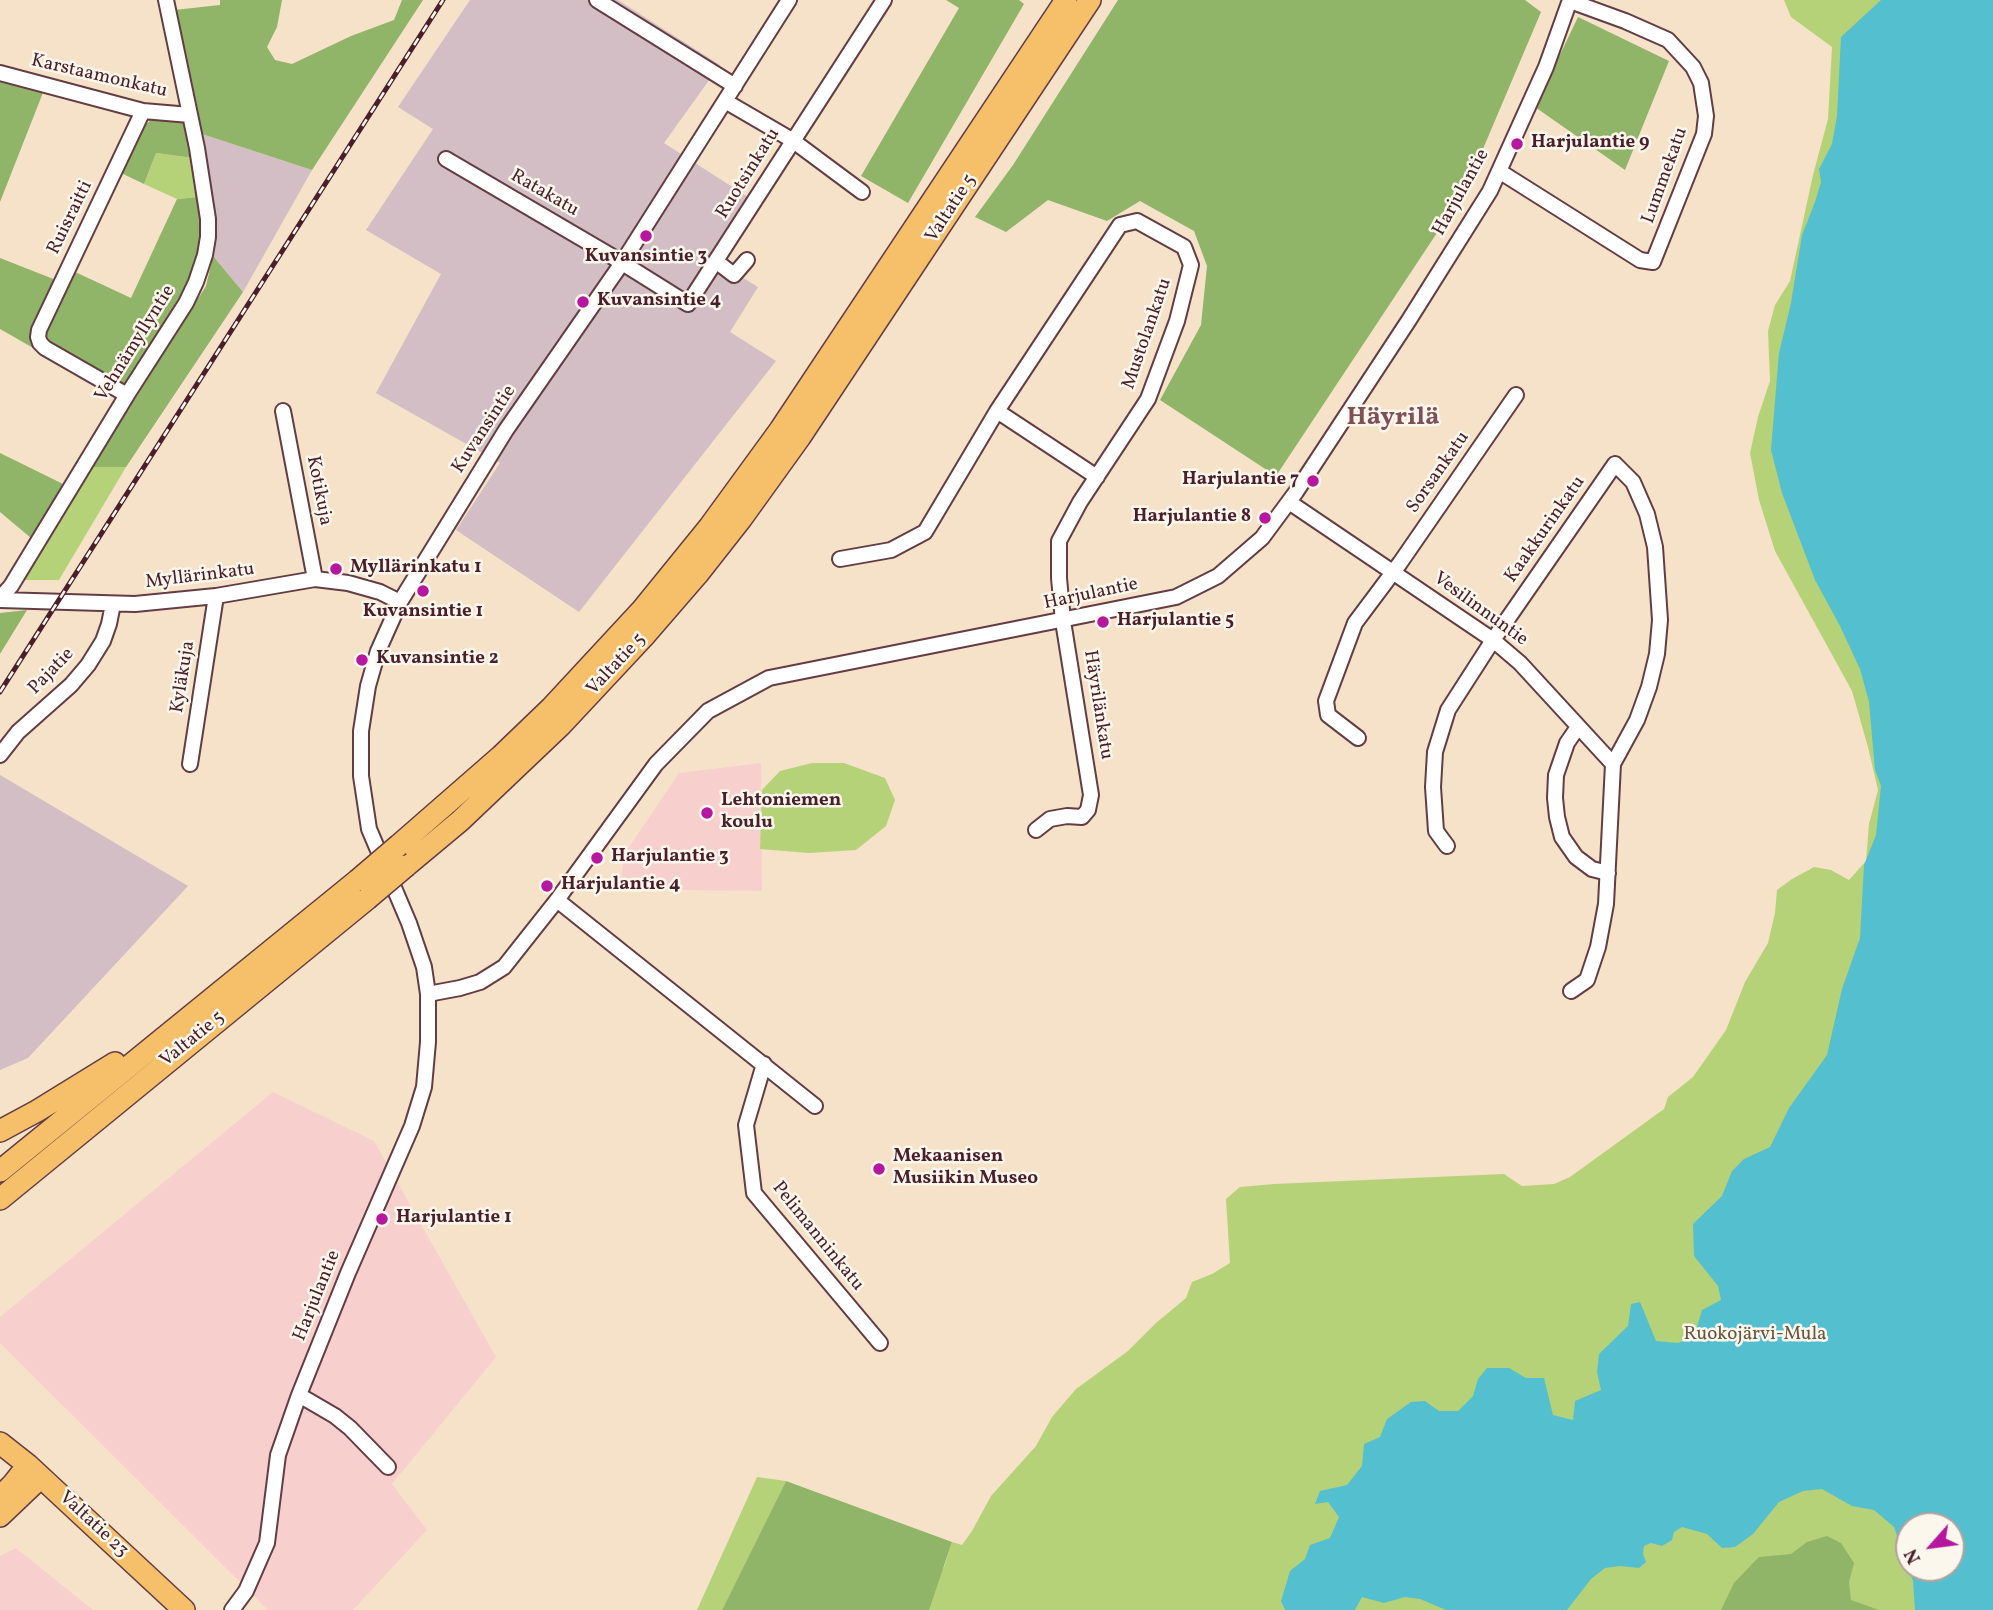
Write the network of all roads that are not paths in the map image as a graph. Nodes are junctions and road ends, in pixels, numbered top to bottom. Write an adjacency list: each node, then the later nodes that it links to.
1 (166, 0): 12 (street, Vehnämyllyntie)
2 (597, 0): 9 (street)
3 (789, 0): 9 (street, Kuvansintie)
4 (884, 0): 13 (street, Ruotsinkatu)
5 (1066, 0): 43 (highway, Valtatie 5, bridge)
6 (1090, 0): 43 (highway, Valtatie 5, bridge)
7 (1570, 1): 15 (street, Harjulantie); 15 (street, Lummekatu)
8 (0, 73): 11 (street, Karstaamonkatu)
9 (735, 86): 10 (street, Kuvansintie)
10 (726, 101): 13 (street); 19 (street, Kuvansintie)
11 (144, 111): 12 (street, Karstaamonkatu); 20 (street, Ruisraitti)
12 (190, 115): 20 (street, Vehnämyllyntie)
13 (792, 141): 16 (street); 18 (street, Ruotsinkatu)
14 (446, 159): 19 (street, Ratakatu)
15 (1499, 171): 25 (street, Harjulantie)
16 (862, 192)
17 (747, 260): 18 (street)
18 (716, 262): 19 (street, Ruotsinkatu)
19 (622, 263): 31 (street, Kuvansintie)
20 (127, 395): 30 (street, Vehnämyllyntie)
21 (1516, 395): 27 (street, Sorsankatu)
22 (283, 411): 28 (street, Kotikuja)
23 (997, 411): 24 (street); 24 (street, Mustolankatu); 26 (street, Mustolankatu)
24 (1097, 477): 33 (street, Mustolankatu)
25 (1289, 502): 27 (street, Vesilinnuntie); 33 (street, Harjulantie)
26 (840, 559)
27 (1393, 572): 34 (street, Vesilinnuntie); 36 (street, Sorsankatu)
28 (315, 579): 29 (street, Myllärinkatu); 31 (street, Myllärinkatu)
29 (216, 596): 32 (street, Myllärinkatu); 38 (street, Kyläkuja)
30 (0, 599): 32 (street, Myllärinkatu)
31 (400, 602): 45 (street, Kuvansintie)
32 (113, 604): 37 (street, Pajatie)
33 (1063, 621): 40 (street, Häyrilänkatu); 44 (street, Harjulantie)
34 (1493, 640): 35 (street, Vesilinnuntie); 39 (street, Kaakkurinkatu); 41 (street, Kaakkurinkatu)
35 (1578, 727): 39 (street, Vesilinnuntie); 42 (street)
36 (1358, 738)
37 (0, 755)
38 (190, 764)
39 (1613, 764): 42 (street)
40 (1036, 830)
41 (1447, 846)
42 (1608, 873): 46 (street)
43 (363, 889): 48 (highway, Valtatie 5); 53 (highway, Valtatie 5)
44 (556, 900): 47 (street, Harjulantie); 49 (street)
45 (409, 923): 47 (street, Harjulantie)
46 (1571, 991)
47 (428, 994): 55 (street, Harjulantie)
48 (189, 1018): 51 (highway); 52 (highway, Valtatie 5)
49 (765, 1064): 50 (street); 54 (street, Pelimanninkatu)
50 (815, 1106)
51 (0, 1131)
52 (0, 1171)
53 (0, 1199)
54 (880, 1343)
55 (299, 1395): 57 (street); 62 (street, Harjulantie)
56 (0, 1443): 58 (highway, Valtatie 23)
57 (388, 1467)
58 (34, 1471): 59 (highway); 60 (highway); 61 (highway, Valtatie 23)
59 (0, 1497)
60 (0, 1516)
61 (184, 1610)
62 (232, 1610)

